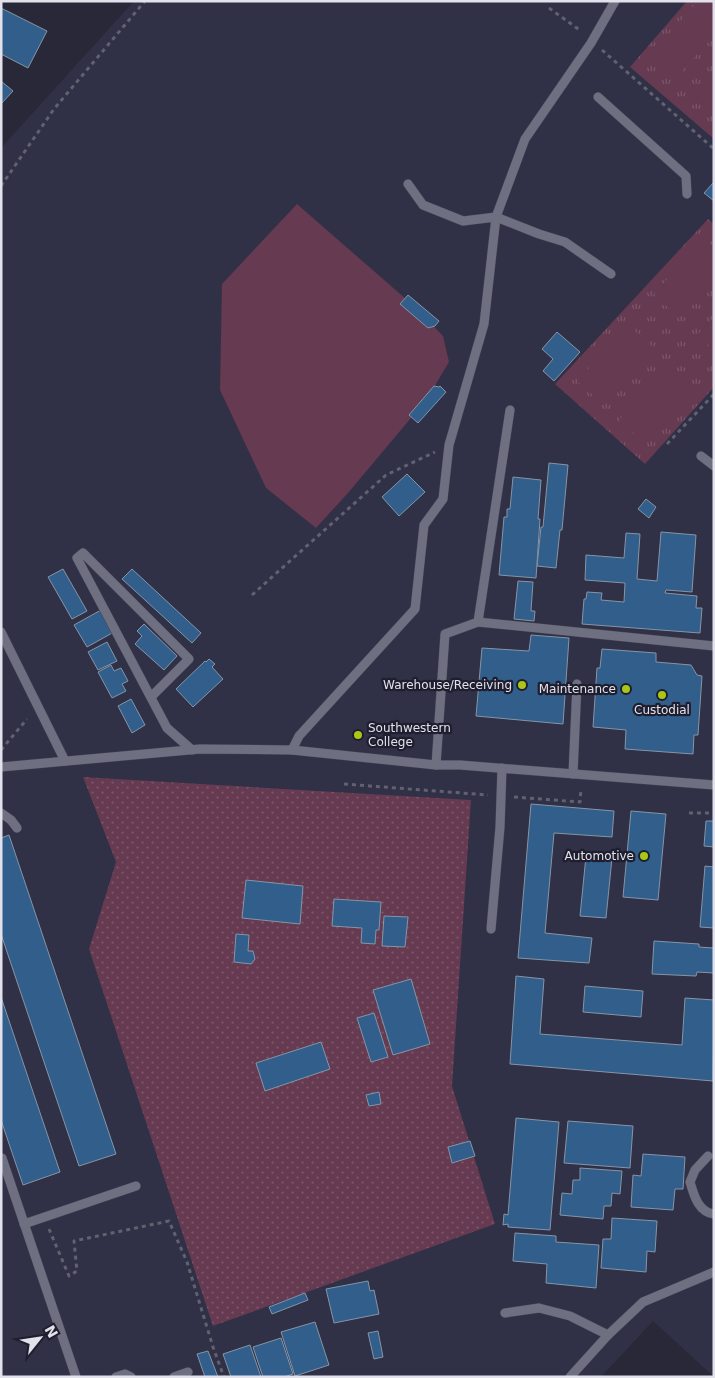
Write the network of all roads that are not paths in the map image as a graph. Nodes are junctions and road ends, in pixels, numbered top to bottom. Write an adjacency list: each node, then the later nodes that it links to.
1 (604, 1): 2 (lane)
2 (613, 4): 6 (lane)
3 (598, 97): 5 (lane)
4 (408, 184): 6 (lane)
5 (687, 194)
6 (496, 217): 7 (lane); 17 (lane)
7 (611, 274)
8 (510, 410): 11 (lane)
9 (701, 456): 10 (lane)
10 (714, 466)
11 (478, 622): 13 (lane); 19 (lane)
12 (1, 632): 18 (lane)
13 (714, 646)
14 (577, 684): 22 (lane)
15 (151, 697): 15 (lane); 16 (lane)
16 (192, 750): 17 (lane); 18 (lane)
17 (292, 750): 19 (lane)
18 (65, 760): 20 (lane)
19 (436, 764): 21 (lane)
20 (1, 767)
21 (502, 768): 22 (lane); 26 (lane)
22 (573, 774): 23 (lane)
23 (714, 785)
24 (1, 813): 25 (lane)
25 (17, 828)
26 (491, 929)
27 (708, 1156): 30 (lane)
28 (2, 1158): 31 (lane)
29 (136, 1186): 31 (lane)
30 (714, 1214)
31 (24, 1224): 36 (lane)
32 (714, 1272): 34 (lane)
33 (505, 1313): 34 (lane)
34 (608, 1334): 40 (lane)
35 (188, 1372): 39 (lane)
36 (76, 1377)
37 (116, 1377): 38 (lane)
38 (131, 1377)
39 (174, 1377)
40 (570, 1377)

